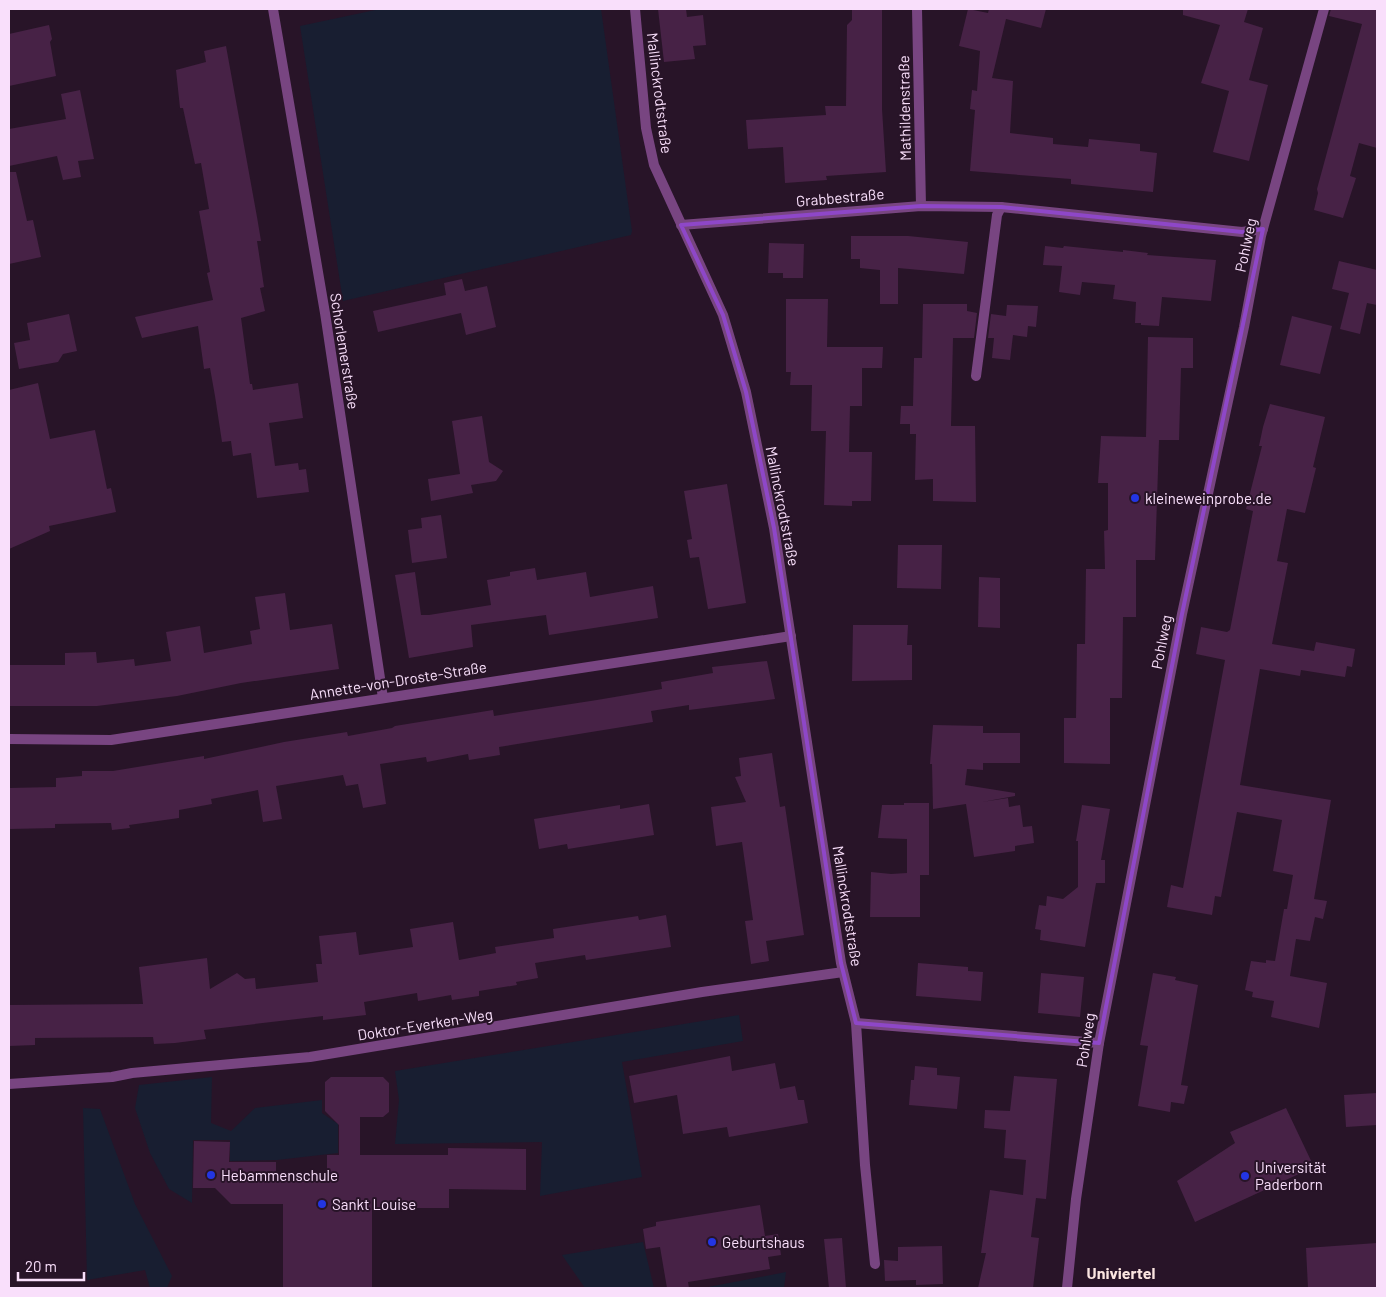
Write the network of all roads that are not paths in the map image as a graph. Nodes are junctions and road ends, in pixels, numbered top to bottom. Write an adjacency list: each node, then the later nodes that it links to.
1 (273, 9): 11 (street, Schorlemerstraße)
2 (635, 9): 7 (street, Mallinckrodtstraße)
3 (917, 9): 5 (street, Mathildenstraße)
4 (1324, 9): 8 (street, Pohlweg)
5 (921, 206): 6 (street, Grabbestraße); 7 (street, Grabbestraße)
6 (1001, 207): 8 (street, Grabbestraße); 9 (street)
7 (681, 225): 10 (street, Mallinckrodtstraße)
8 (1263, 229): 15 (street, Pohlweg)
9 (976, 376)
10 (791, 636): 11 (street, Annette-von-Droste-Straße); 13 (street, Mallinckrodtstraße)
11 (383, 698): 12 (street, Annette-von-Droste-Straße)
12 (9, 739)
13 (843, 972): 14 (street, Mallinckrodtstraße); 16 (street, Doktor-Everken-Weg)
14 (856, 1023): 15 (street); 17 (street, Mallinckrodtstraße)
15 (1099, 1043): 18 (street, Pohlweg)
16 (9, 1084)
17 (875, 1264)
18 (1068, 1288)

